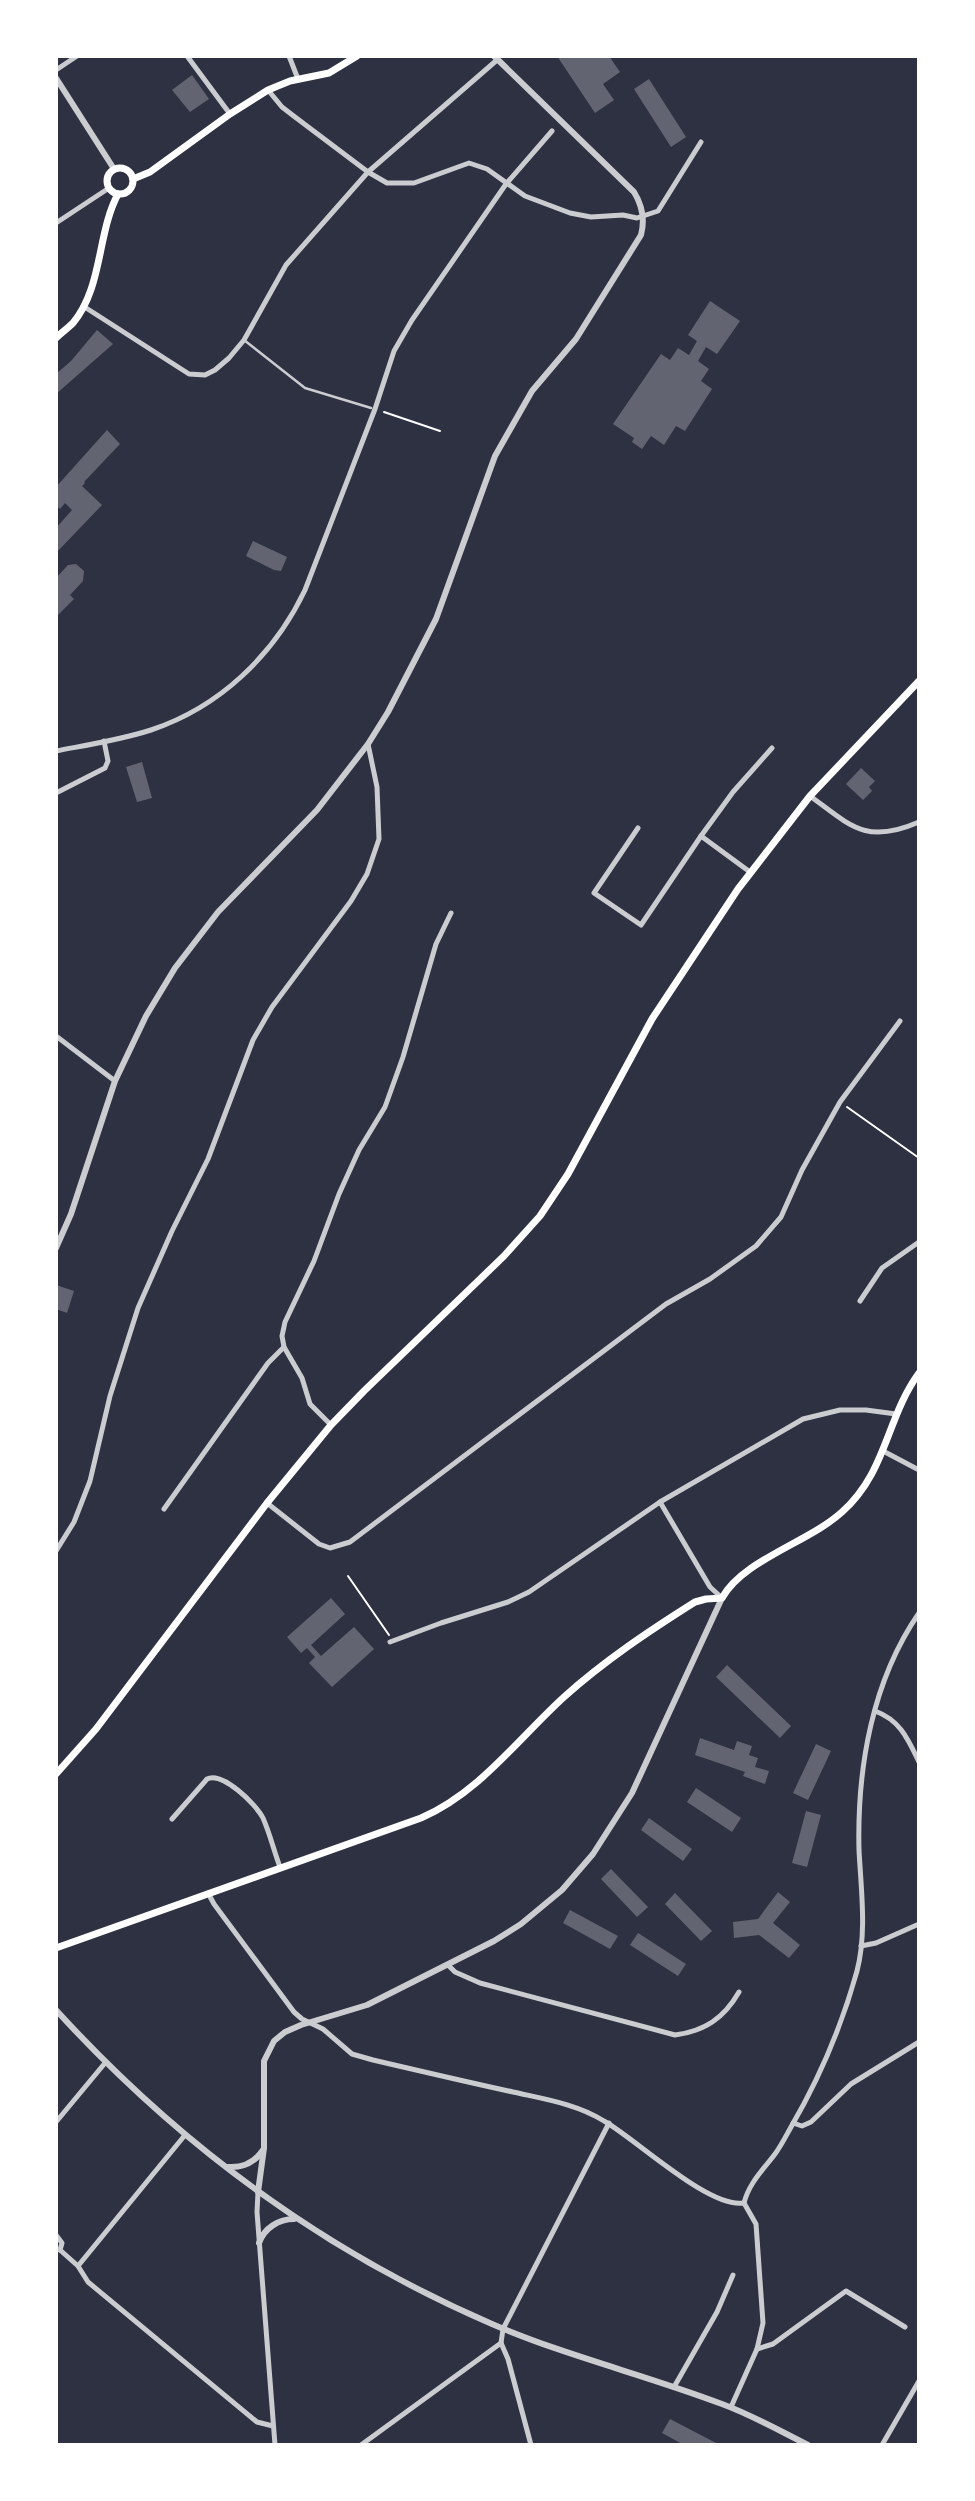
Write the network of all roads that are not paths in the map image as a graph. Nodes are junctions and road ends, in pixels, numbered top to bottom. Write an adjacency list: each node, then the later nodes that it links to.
1 (77, 56): 6 (street)
2 (187, 56): 10 (street)
3 (289, 56): 8 (street)
4 (357, 56): 8 (main road)
5 (496, 58): 14 (street); 19 (street)
6 (56, 69)
7 (56, 78): 13 (street)
8 (298, 79): 9 (main road)
9 (268, 90): 10 (main road); 14 (street)
10 (230, 114): 15 (main road)
11 (552, 131): 16 (street)
12 (701, 142): 19 (street)
13 (114, 169): 15 (main road); 17 (main road)
14 (368, 172): 16 (street); 23 (street)
15 (133, 179): 18 (main road)
16 (506, 184): 19 (street); 24 (street)
17 (109, 188): 18 (main road); 20 (street)
18 (118, 194): 21 (main road)
19 (643, 217): 27 (street)
20 (56, 223)
21 (83, 306): 22 (main road); 23 (street)
22 (56, 338)
23 (244, 340): 24 (lane)
24 (373, 408): 26 (street)
25 (919, 681): 31 (main road)
26 (104, 741): 29 (street); 30 (street)
27 (368, 744): 39 (street); 52 (street)
28 (772, 748): 34 (street)
29 (56, 751)
30 (56, 793)
31 (810, 796): 32 (street); 35 (main road)
32 (919, 822)
33 (638, 828): 34 (street)
34 (701, 836): 35 (street)
35 (750, 872): 46 (main road)
36 (451, 913): 43 (street)
37 (900, 1021): 50 (street)
38 (56, 1036): 39 (street)
39 (115, 1081): 41 (street)
40 (919, 1242): 42 (street)
41 (56, 1248)
42 (860, 1301)
43 (284, 1347): 46 (street); 51 (street)
44 (919, 1373): 45 (main road)
45 (896, 1414): 47 (main road); 49 (street)
46 (331, 1425): 50 (main road)
47 (883, 1451): 48 (street); 53 (main road)
48 (919, 1471)
49 (660, 1502): 53 (street); 55 (street)
50 (267, 1503): 58 (main road)
51 (164, 1509)
52 (56, 1551)
53 (722, 1598): 60 (main road); 65 (street)
54 (919, 1613): 56 (street)
55 (390, 1639)
56 (874, 1711): 57 (street); 63 (street)
57 (919, 1762)
58 (56, 1774)
59 (172, 1819): 60 (street)
60 (280, 1867): 61 (main road)
61 (208, 1893): 64 (main road); 68 (street)
62 (919, 1924): 63 (street)
63 (861, 1946): 73 (street)
64 (56, 1948)
65 (448, 1965): 66 (street); 68 (street)
66 (739, 1992)
67 (56, 2010): 70 (street)
68 (309, 2022): 72 (street); 75 (street)
69 (919, 2042): 73 (street)
70 (106, 2063): 71 (street); 74 (street)
71 (56, 2122)
72 (608, 2123): 78 (street); 86 (street)
73 (793, 2123): 78 (street)
74 (185, 2135): 76 (street); 83 (street)
75 (264, 2148): 76 (street); 77 (street)
76 (226, 2167): 77 (street)
77 (258, 2192): 79 (street); 81 (street)
78 (744, 2203): 88 (street)
79 (296, 2220): 81 (street); 86 (street)
80 (56, 2235): 82 (street)
81 (259, 2243): 92 (street)
82 (58, 2253): 83 (street)
83 (78, 2266): 92 (street)
84 (733, 2275): 90 (street)
85 (905, 2327): 88 (street)
86 (503, 2329): 87 (street); 90 (street)
87 (501, 2343): 94 (street); 95 (street)
88 (757, 2349): 91 (street)
89 (919, 2381): 97 (street)
90 (674, 2386): 91 (street)
91 (731, 2407): 96 (street)
92 (273, 2426): 93 (street)
93 (275, 2445)
94 (361, 2445)
95 (531, 2445)
96 (808, 2445)
97 (882, 2445)

